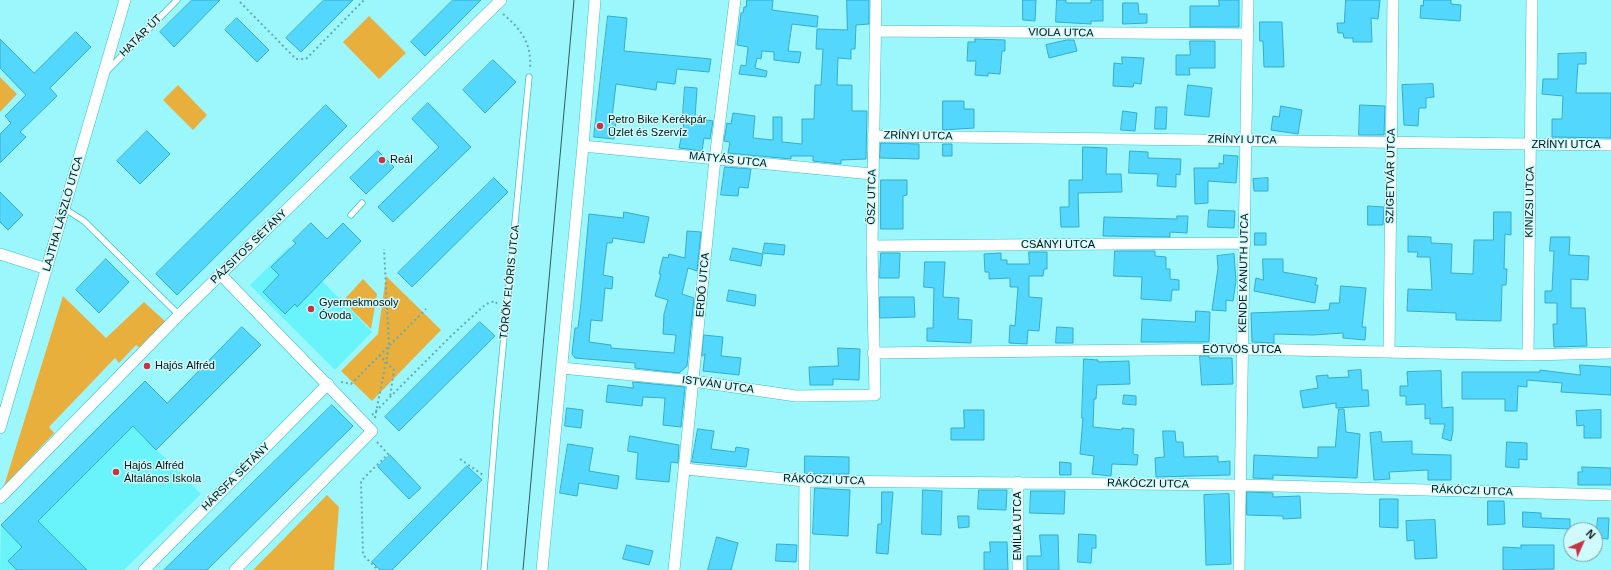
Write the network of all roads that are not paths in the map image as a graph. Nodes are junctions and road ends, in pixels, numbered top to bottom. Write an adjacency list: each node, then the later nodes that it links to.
1 (125, 0): 12 (street, LAJTHA LÁSZLÓ UTCA)
2 (178, 0): 12 (lane, HATÁR ÚT)
3 (595, 0): 19 (street)
4 (734, 0): 20 (street, ERDŐ UTCA)
5 (876, 0): 10 (street, ŐSZ UTCA)
6 (1248, 0): 11 (street, KENDE KANUTH UTCA)
7 (1393, 0): 16 (street, SZIGETVÁR UTCA)
8 (1532, 0): 17 (street, KINIZSI UTCA)
9 (498, 3): 29 (street, PÁZSITOS SÉTÁNY)
10 (875, 31): 11 (street, VIOLA UTCA); 14 (street, ŐSZ UTCA)
11 (1248, 34): 15 (street, KENDE KANUTH UTCA)
12 (105, 73): 23 (street, LAJTHA LÁSZLÓ UTCA)
13 (529, 77): 49 (lane, TÖRÖK FLÓRIS UTCA)
14 (873, 136): 15 (street, ZRÍNYI UTCA); 21 (street, ŐSZ UTCA)
15 (1246, 140): 16 (street, ZRÍNYI UTCA); 25 (street, KENDE KANUTH UTCA)
16 (1392, 142): 17 (street, ZRÍNYI UTCA); 32 (street, SZIGETVÁR UTCA)
17 (1530, 145): 18 (street, ZRÍNYI UTCA); 35 (street, KINIZSI UTCA)
18 (1611, 145)
19 (583, 146): 20 (street, MÁTYÁS UTCA); 36 (street)
20 (715, 158): 21 (street, MÁTYÁS UTCA); 37 (street, ERDŐ UTCA)
21 (872, 174): 26 (street, ŐSZ UTCA)
22 (362, 203): 24 (lane)
23 (65, 209): 28 (street, LAJTHA LÁSZLÓ UTCA); 30 (lane)
24 (350, 215)
25 (1245, 243): 26 (street, CSÁNYI UTCA); 31 (street, KENDE KANUTH UTCA)
26 (872, 246): 33 (street, ŐSZ UTCA)
27 (0, 254): 28 (street)
28 (47, 269): 40 (street, LAJTHA LÁSZLÓ UTCA)
29 (221, 275): 30 (street, PÁZSITOS SÉTÁNY); 38 (street)
30 (179, 315): 46 (street, PÁZSITOS SÉTÁNY)
31 (1243, 349): 32 (street, EÖTVÖS UTCA); 33 (street, EÖTVÖS UTCA); 44 (street, KENDE KANUTH UTCA)
32 (1389, 352): 35 (street, EÖTVÖS UTCA)
33 (873, 353): 39 (street, ŐSZ UTCA)
34 (1611, 353): 35 (street, EÖTVÖS UTCA)
35 (1528, 355)
36 (562, 368): 37 (street, ISTVÁN UTCA); 50 (street)
37 (694, 381): 39 (street, ISTVÁN UTCA); 41 (street, ERDŐ UTCA)
38 (328, 384): 47 (street, HÁRSFA SÉTÁNY); 48 (street)
39 (875, 395)
40 (0, 428)
41 (685, 469): 42 (street, RÁKÓCZI UTCA); 51 (street, ERDŐ UTCA)
42 (805, 481): 43 (street, RÁKÓCZI UTCA); 52 (street)
43 (1018, 482): 44 (street, RÁKÓCZI UTCA); 53 (street, EMÍLIA UTCA)
44 (1241, 485): 45 (street, RÁKÓCZI UTCA); 54 (street, KENDE KANUTH UTCA)
45 (1611, 495)
46 (0, 498)
47 (144, 570)
48 (235, 570)
49 (484, 570)
50 (542, 570)
51 (674, 570)
52 (804, 570)
53 (1018, 570)
54 (1239, 570)

